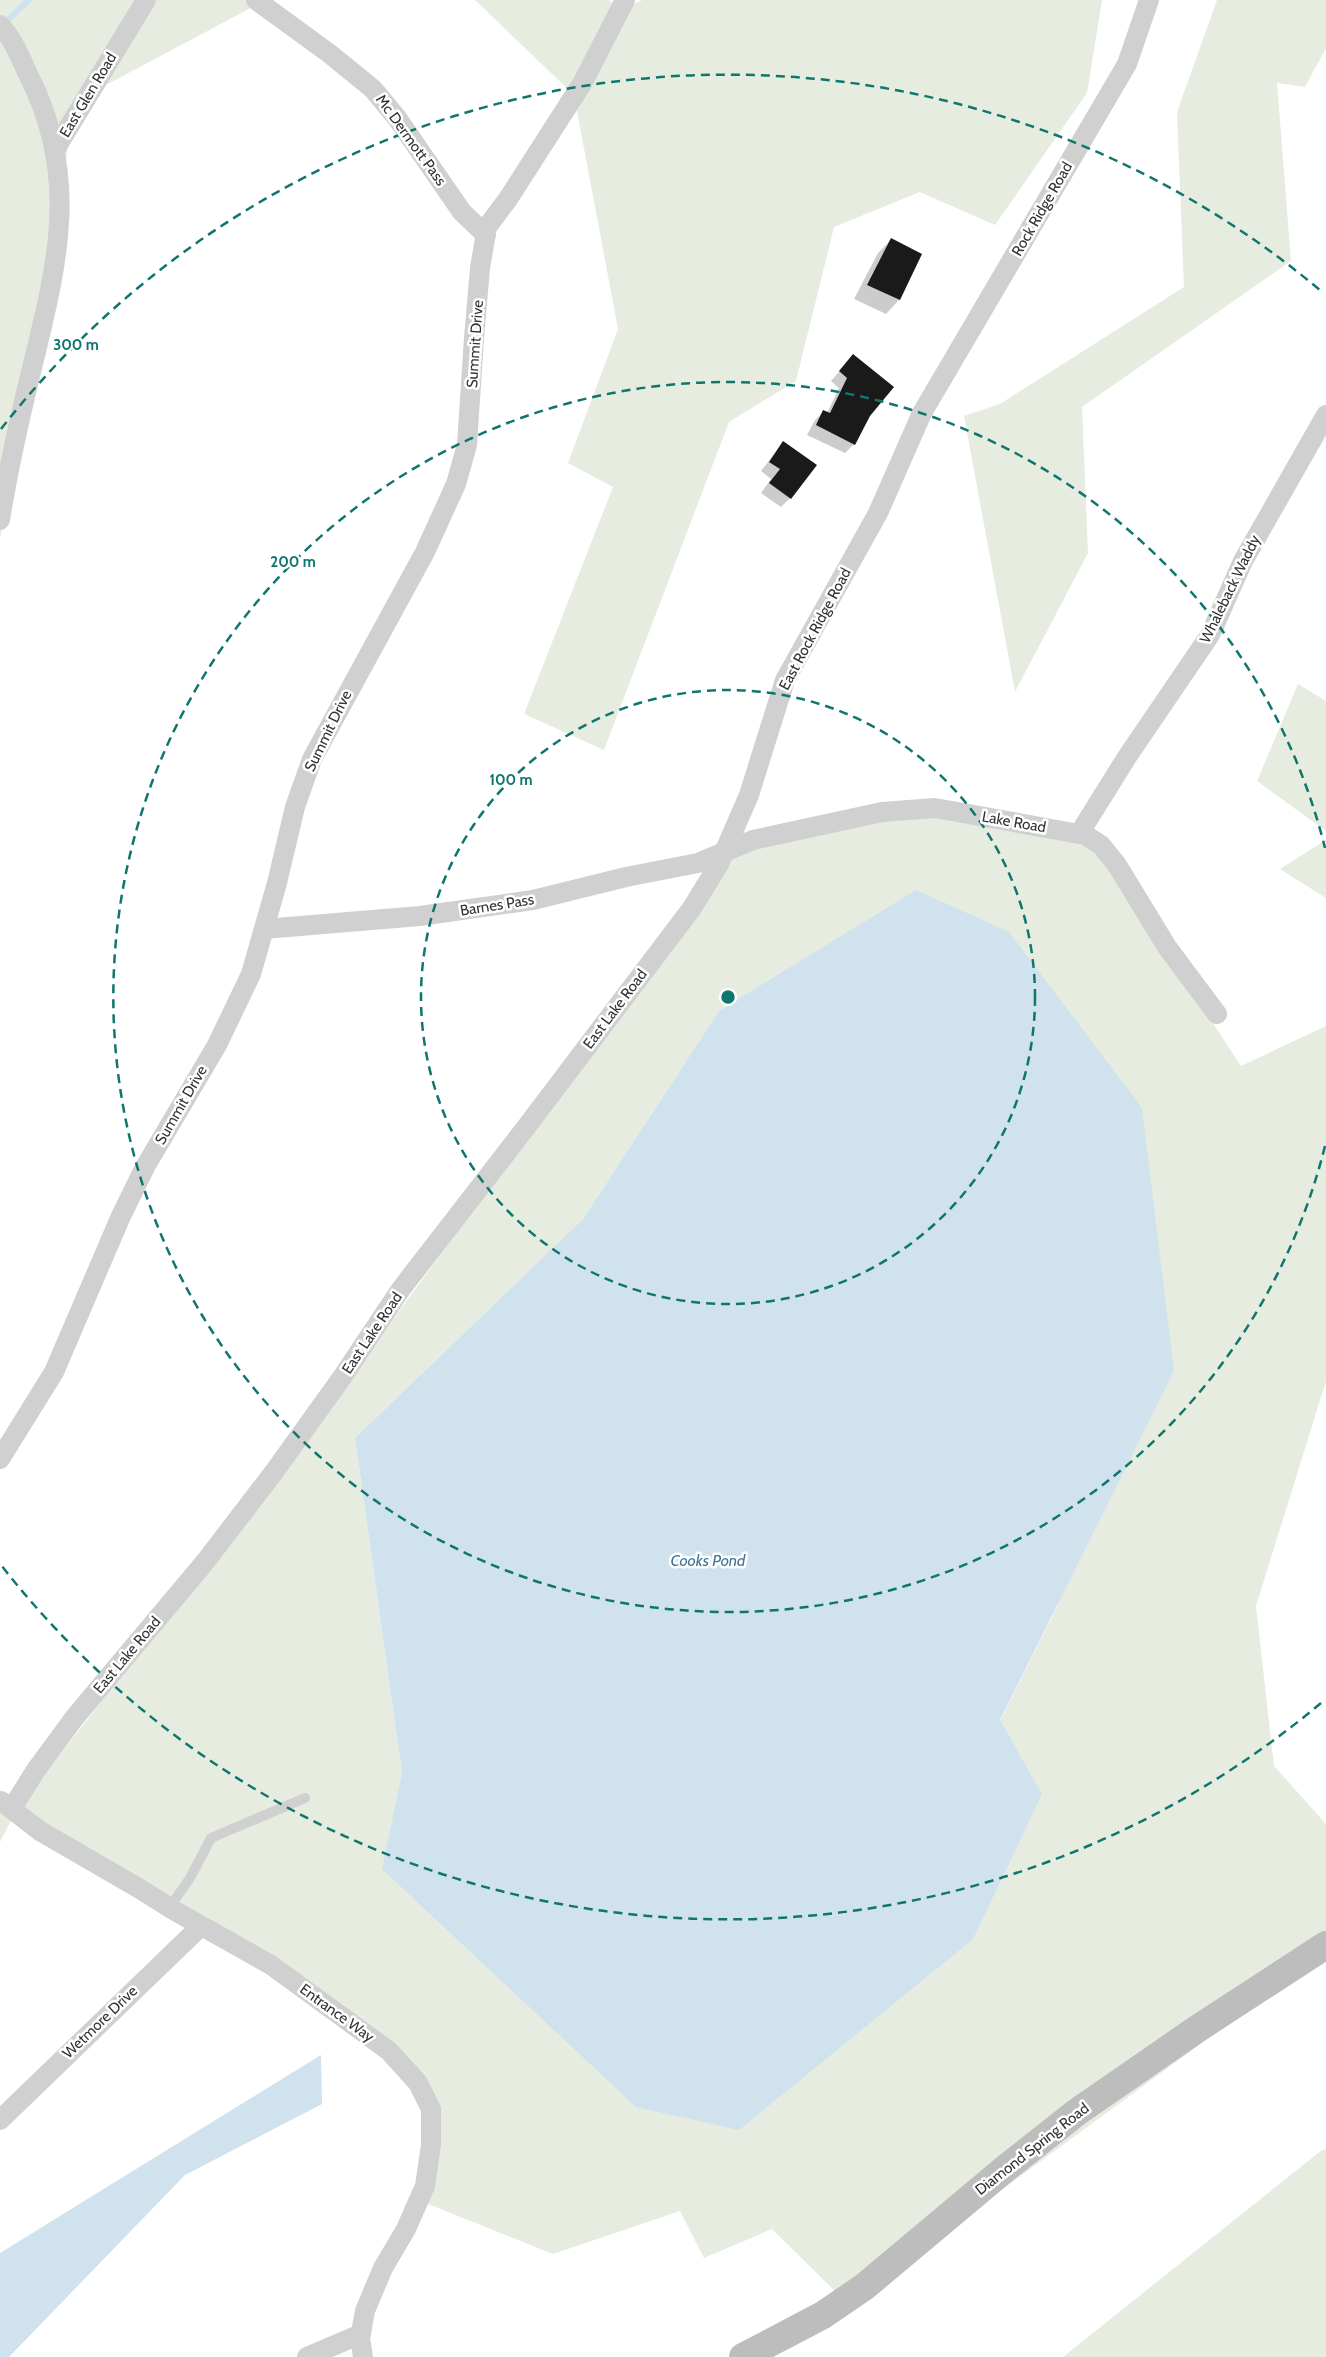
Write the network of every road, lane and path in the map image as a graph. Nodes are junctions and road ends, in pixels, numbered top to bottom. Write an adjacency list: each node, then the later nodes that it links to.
1 (146, 0): 6 (street, East Glen Road)
2 (256, 0): 7 (street, Mc Dermott Pass)
3 (625, 0): 7 (street, Summit Drive)
4 (1149, 0): 8 (street, Rock Ridge Road)
5 (4, 30): 6 (street)
6 (56, 148): 10 (street, East Glen Road)
7 (486, 235): 13 (street, Summit Drive)
8 (922, 413): 12 (street, East Rock Ridge Road)
9 (1326, 415): 11 (street, Whaleback Waddy)
10 (0, 520)
11 (1080, 834): 12 (street, Lake Road); 14 (street, Lake Road)
12 (725, 852): 13 (street, Barnes Pass); 17 (street, East Lake Road)
13 (264, 929): 15 (street, Summit Drive)
14 (1217, 1014)
15 (0, 1459)
16 (305, 1798): 18 (lane)
17 (6, 1804): 18 (street, Entrance Way)
18 (170, 1908): 19 (street, Entrance Way)
19 (201, 1926): 21 (street, Wetmore Drive); 22 (street, Entrance Way)
20 (1326, 1945): 25 (street, Diamond Spring Road)
21 (0, 2120)
22 (361, 2334): 23 (street); 24 (street, Entrance Way)
23 (308, 2357)
24 (363, 2357)
25 (743, 2357)

